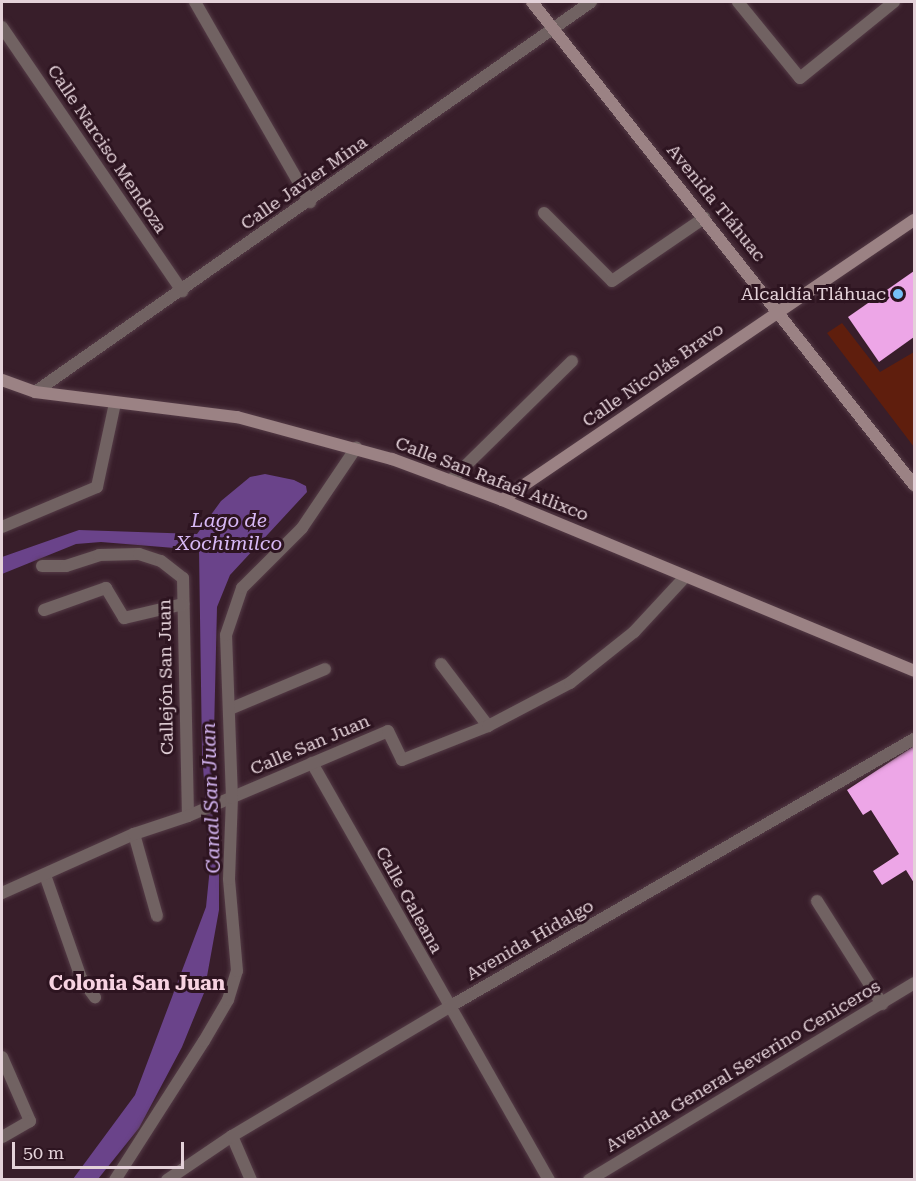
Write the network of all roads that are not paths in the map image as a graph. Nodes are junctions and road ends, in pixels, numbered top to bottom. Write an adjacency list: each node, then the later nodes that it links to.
1 (195, 2): 8 (street)
2 (532, 2): 7 (street, Avenida Tláhuac)
3 (591, 2): 7 (street, Calle Javier Mina)
4 (738, 2): 5 (street)
5 (894, 2)
6 (2, 27): 12 (street, Calle Narciso Mendoza)
7 (552, 30): 8 (street, Calle Javier Mina); 10 (street, Avenida Tláhuac)
8 (310, 202): 12 (street, Calle Javier Mina)
9 (544, 213): 10 (street)
10 (704, 218): 13 (street, Avenida Tláhuac)
11 (915, 220): 13 (street, Calle Nicolás Bravo)
12 (182, 291): 16 (street, Calle Javier Mina)
13 (780, 309): 20 (street, Avenida Tláhuac); 21 (street, Calle Nicolás Bravo)
14 (572, 361): 19 (street)
15 (2, 380): 16 (street, Calle San Rafaél Atlixco)
16 (35, 392): 17 (street, Calle San Rafaél Atlixco)
17 (116, 404): 18 (street, Calle San Rafaél Atlixco); 22 (street)
18 (356, 448): 19 (street, Calle San Rafaél Atlixco); 30 (street)
19 (450, 481): 21 (street, Calle San Rafaél Atlixco)
20 (915, 484)
21 (502, 500): 24 (street, Calle San Rafaél Atlixco)
22 (2, 527)
23 (42, 566): 25 (street, Callejón San Juan)
24 (685, 577): 29 (street, Calle San Rafaél Atlixco); 31 (street, Calle San Juan)
25 (183, 604): 26 (street); 35 (street, Callejón San Juan)
26 (44, 610)
27 (441, 664): 31 (street)
28 (325, 669): 30 (street)
29 (915, 672)
30 (230, 709): 34 (street)
31 (488, 726): 33 (street, Calle San Juan)
32 (915, 739): 44 (street, Avenida Hidalgo)
33 (312, 763): 34 (street, Calle San Juan); 44 (street, Calle Galeana)
34 (232, 798): 35 (street, Calle San Juan); 48 (street)
35 (188, 816): 36 (street, Calle San Juan)
36 (134, 834): 37 (street, Calle San Juan); 40 (street)
37 (45, 875): 38 (street, Calle San Juan); 42 (street)
38 (2, 892)
39 (817, 901): 43 (street)
40 (157, 916)
41 (915, 983): 43 (street, Avenida General Severino Ceniceros)
42 (95, 997)
43 (882, 1004): 52 (street, Avenida General Severino Ceniceros)
44 (449, 1007): 46 (street, Avenida Hidalgo); 51 (street, Calle Galeana)
45 (2, 1057): 47 (street)
46 (232, 1136): 49 (street, Avenida Hidalgo); 50 (street)
47 (2, 1137)
48 (116, 1179)
49 (167, 1179)
50 (251, 1179)
51 (549, 1179)
52 (589, 1179)

